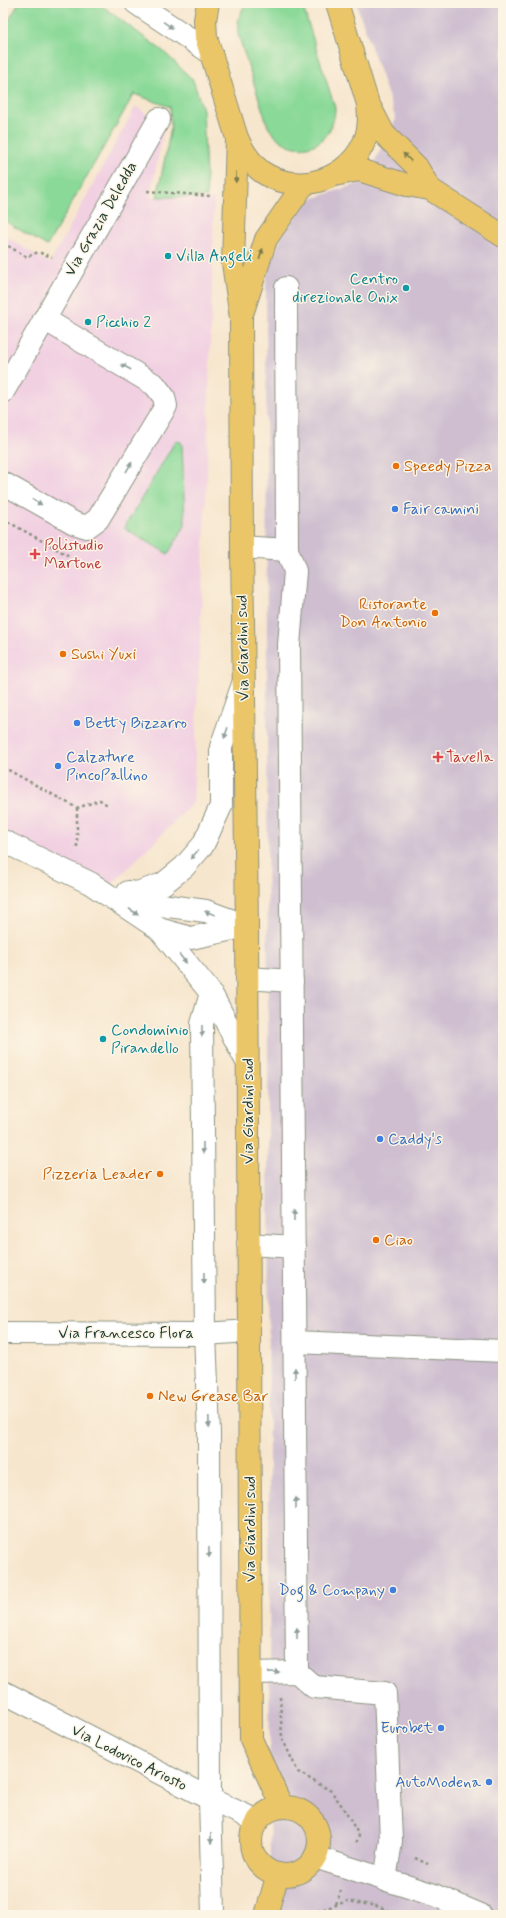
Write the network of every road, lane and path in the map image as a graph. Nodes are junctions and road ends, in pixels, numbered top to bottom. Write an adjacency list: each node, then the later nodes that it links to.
1 (136, 3): 4 (street, one-way to 4)
2 (208, 3): 4 (main road, Via Giardini sud)
3 (337, 3): 5 (main road, Via Giardini sud)
4 (211, 53): 7 (main road, Via Giardini sud)
5 (368, 104): 8 (main road, Via Giardini sud); 11 (main road, one-way to 5)
6 (159, 119): 10 (street, Via Grazia Deledda)
7 (237, 138): 9 (main road, Via Giardini sud); 17 (main road, Via Giardini sud, one-way to 17)
8 (334, 175): 9 (main road, Via Giardini sud); 11 (main road)
9 (304, 184): 17 (main road, Via Giardini sud, one-way to 9)
10 (118, 189): 12 (path); 15 (street, Via Grazia Deledda)
11 (430, 189): 13 (main road)
12 (213, 196)
13 (503, 236)
14 (3, 243): 15 (path)
15 (74, 266): 18 (street, Via Grazia Deledda)
16 (286, 288): 23 (street)
17 (241, 318): 22 (main road, Via Giardini sud)
18 (44, 319): 19 (street, Via Grazia Deledda); 20 (street, one-way to 18)
19 (3, 392)
20 (3, 483)
21 (3, 519): 24 (path)
22 (242, 547): 23 (street); 25 (main road, Via Giardini sud)
23 (287, 550): 36 (street)
24 (69, 556)
25 (243, 683): 32 (street, one-way to 32); 33 (main road, Via Giardini sud)
26 (3, 767): 28 (path)
27 (109, 806): 28 (path)
28 (77, 808): 30 (path)
29 (3, 841): 31 (street)
30 (77, 847)
31 (90, 883): 32 (street); 34 (street, one-way to 34)
32 (137, 893): 33 (street, one-way to 32)
33 (247, 926): 34 (street); 35 (main road, Via Giardini sud)
34 (159, 929): 37 (street, one-way to 37)
35 (247, 978): 36 (street); 38 (main road, Via Giardini sud)
36 (292, 981): 40 (street, one-way to 36)
37 (211, 993): 38 (street); 43 (street, one-way to 43)
38 (247, 1062): 39 (main road, Via Giardini sud)
39 (248, 1244): 40 (street); 41 (main road, Via Giardini sud)
40 (294, 1247): 44 (street)
41 (249, 1331): 43 (street, Via Francesco Flora); 47 (main road, Via Giardini sud)
42 (3, 1333): 43 (street, Via Francesco Flora)
43 (205, 1334): 50 (street, one-way to 50)
44 (295, 1342): 45 (street); 46 (street, one-way to 44)
45 (503, 1351)
46 (297, 1672): 47 (street, one-way to 46); 54 (street)
47 (250, 1673): 51 (main road, Via Giardini sud)
48 (3, 1692): 50 (street, Via Lodovico Ariosto)
49 (280, 1696): 53 (path)
50 (210, 1799): 52 (street, Via Lodovico Ariosto); 59 (street, one-way to 59)
51 (282, 1807): 52 (main road); 55 (main road)
52 (257, 1821): 57 (main road)
53 (359, 1835)
54 (391, 1841): 56 (path); 58 (street)
55 (315, 1857): 57 (main road); 58 (street)
56 (431, 1866)
57 (278, 1874): 60 (main road)
58 (385, 1880): 63 (street)
59 (213, 1915)
60 (266, 1915)
61 (306, 1915): 62 (path)
62 (402, 1915)
63 (481, 1915)

